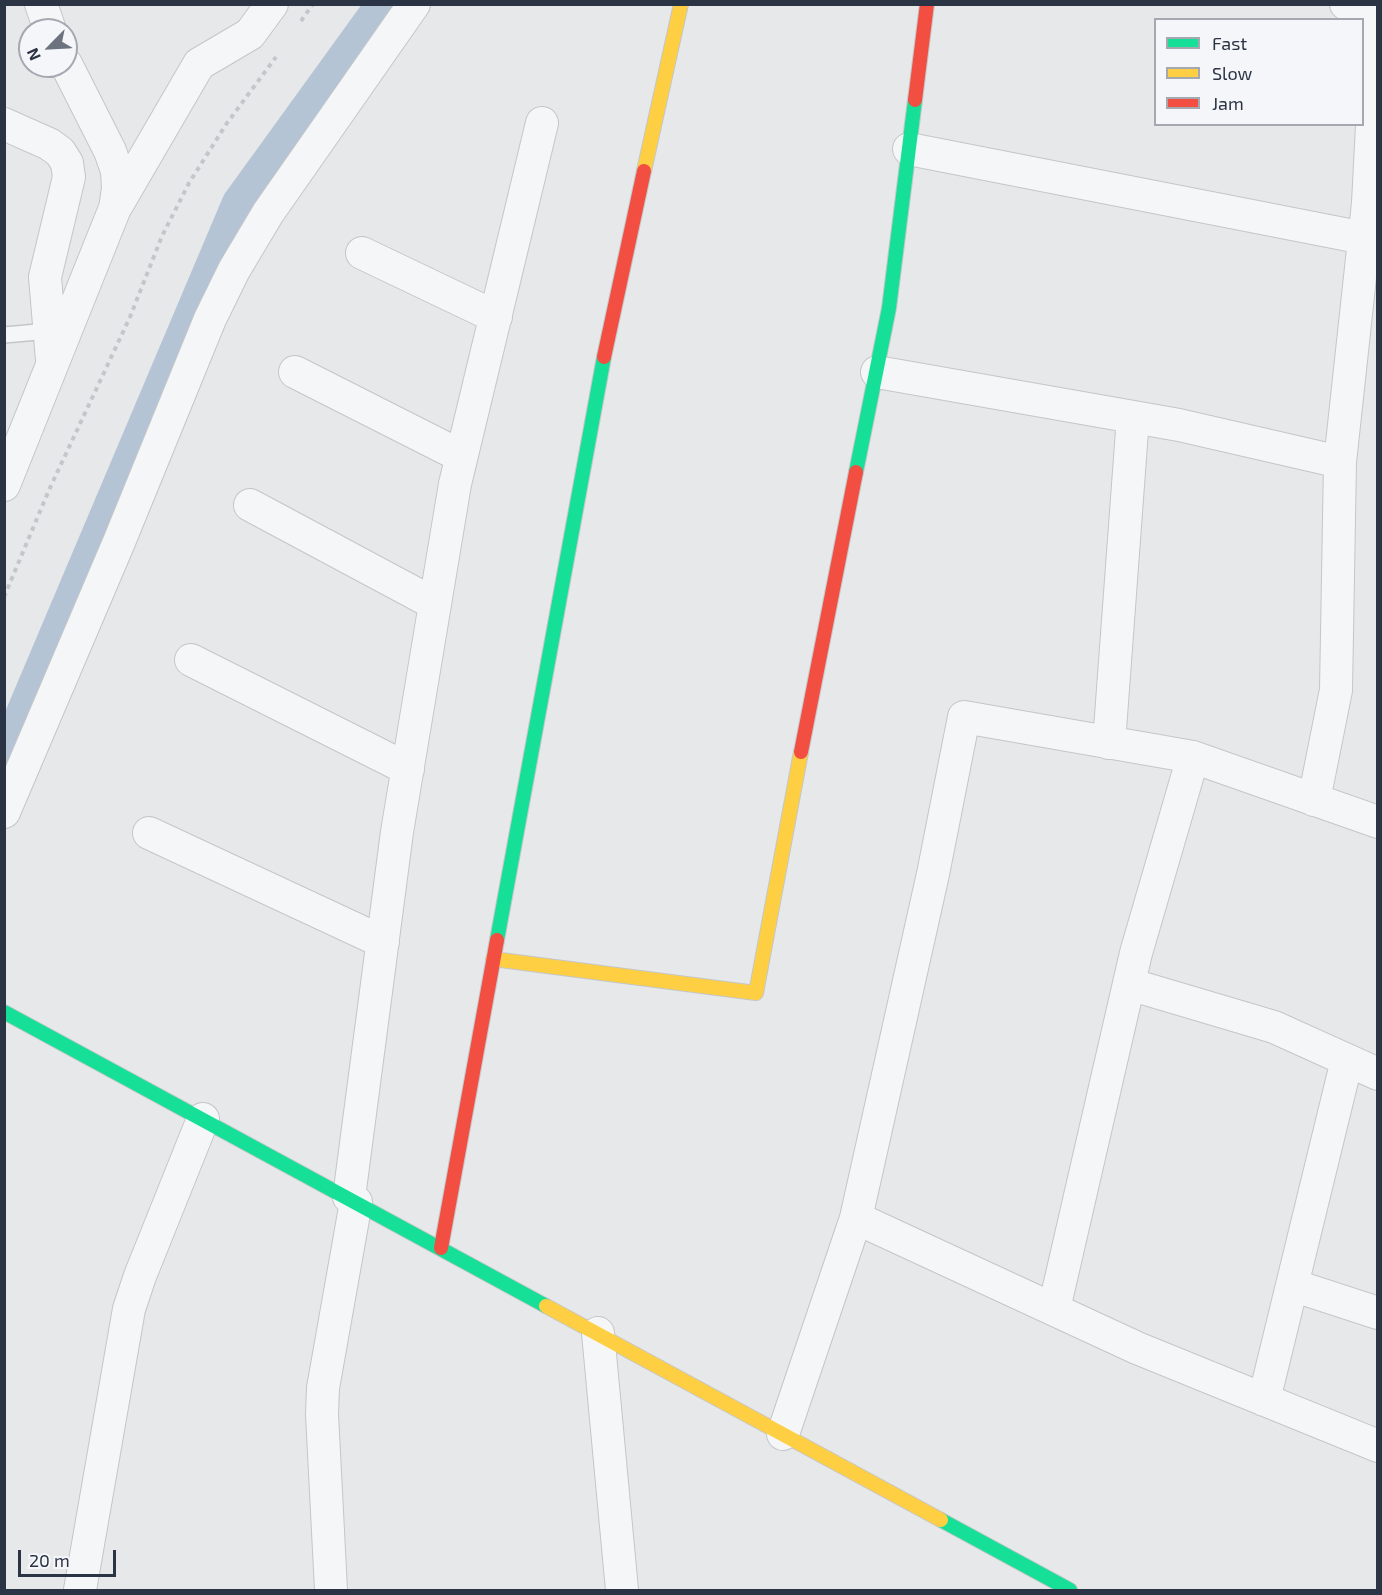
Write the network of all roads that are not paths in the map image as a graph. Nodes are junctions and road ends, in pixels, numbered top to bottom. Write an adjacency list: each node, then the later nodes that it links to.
1 (272, 4): 11 (street)
2 (414, 4): 31 (street)
3 (681, 4): 35 (street)
4 (927, 4): 10 (street)
5 (1346, 4): 6 (street)
6 (1377, 9): 12 (street)
7 (73, 78): 11 (street)
8 (542, 123): 14 (street)
9 (4, 124): 15 (street)
10 (909, 149): 12 (street); 19 (street)
11 (115, 208): 17 (street)
12 (1364, 238): 22 (street)
13 (362, 253): 14 (street)
14 (496, 318): 21 (street)
15 (49, 331): 16 (lane); 17 (street)
16 (4, 335)
17 (52, 364): 23 (street)
18 (295, 372): 21 (street)
19 (877, 372): 20 (street); 35 (street)
20 (1133, 417): 22 (street); 27 (street)
21 (461, 456): 25 (street)
22 (1340, 462): 30 (street)
23 (4, 485)
24 (250, 505): 25 (street)
25 (435, 604): 29 (street)
26 (190, 660): 29 (street)
27 (1109, 742): 28 (street); 42 (street)
28 (1193, 758): 30 (street); 36 (street)
29 (408, 769): 34 (street)
30 (1314, 800): 32 (street)
31 (4, 812)
32 (1377, 822)
33 (149, 833): 34 (street)
34 (383, 942): 41 (street)
35 (493, 959): 43 (street)
36 (1129, 984): 38 (street); 45 (street)
37 (4, 1012): 40 (street)
38 (1347, 1060): 39 (street); 44 (street)
39 (1377, 1074)
40 (203, 1119): 41 (street); 51 (street)
41 (352, 1200): 43 (street); 52 (street)
42 (856, 1218): 45 (street); 49 (street)
43 (441, 1248): 47 (street)
44 (1292, 1285): 46 (street); 48 (street)
45 (1054, 1309): 48 (street)
46 (1377, 1313)
47 (598, 1333): 49 (street); 53 (street)
48 (1264, 1400): 50 (street)
49 (783, 1434): 54 (street)
50 (1377, 1446)
51 (80, 1590)
52 (332, 1590)
53 (622, 1590)
54 (1070, 1590)

